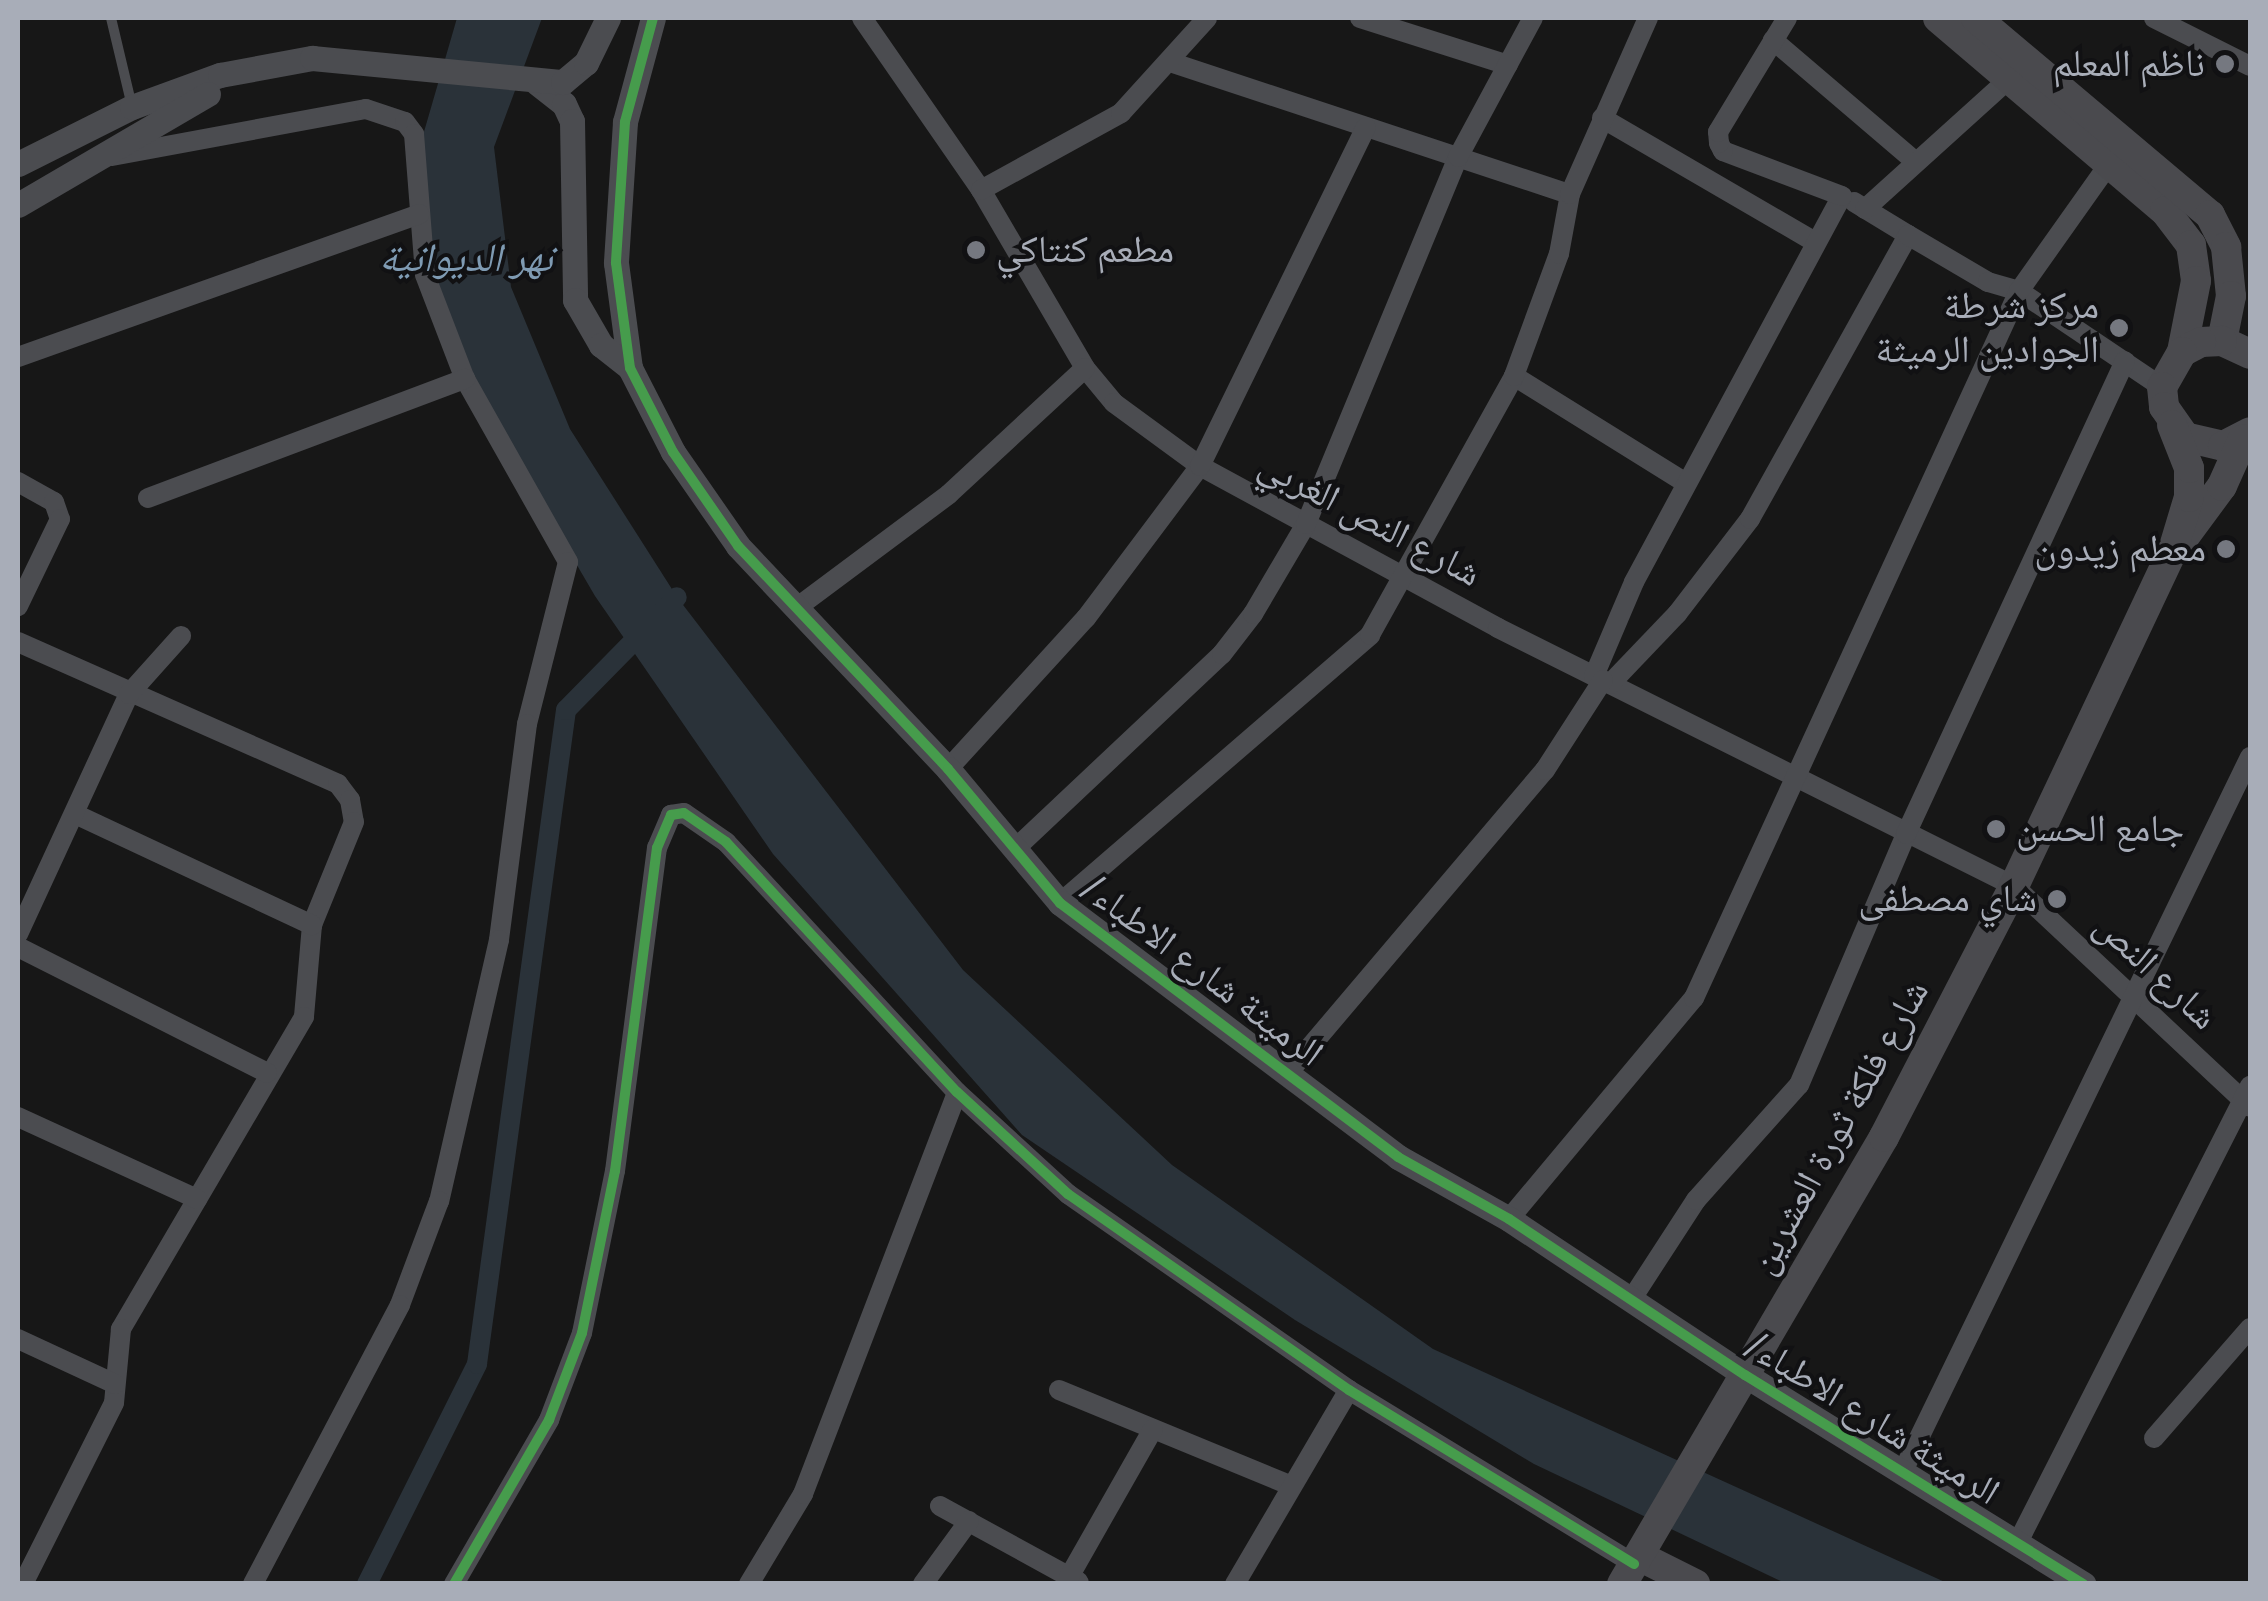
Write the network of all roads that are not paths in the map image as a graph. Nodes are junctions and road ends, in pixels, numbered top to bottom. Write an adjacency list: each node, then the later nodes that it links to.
1 (111, 18): 22 (lane)
2 (608, 18): 21 (street)
3 (653, 18): 45 (street, /الرميثة شارع الاطباء)
4 (862, 18): 30 (street, شارع النص الغربي)
5 (1207, 18): 17 (street)
6 (1360, 18): 18 (street)
7 (1533, 18): 18 (street)
8 (1648, 18): 23 (street)
9 (1786, 18): 15 (street)
10 (1938, 18): 20 (main road)
11 (1976, 18): 36 (main road)
12 (2154, 18): 14 (street)
13 (2206, 18): 14 (street)
14 (2194, 38): 19 (street)
15 (1773, 40): 27 (street); 32 (street)
16 (312, 58): 21 (street); 22 (street); 26 (street)
17 (1170, 62): 24 (street); 30 (street)
18 (1508, 65): 25 (street)
19 (2250, 66)
20 (2008, 79): 27 (street); 29 (main road)
21 (537, 83): 45 (street)
22 (132, 107): 28 (street)
23 (1602, 118): 31 (street); 38 (street)
24 (1366, 126): 25 (street); 52 (street)
25 (1458, 157): 31 (street); 56 (street)
26 (87, 161): 33 (street); 35 (street)
27 (1916, 162): 34 (street)
28 (18, 164)
29 (2109, 164): 40 (street); 42 (main road)
30 (980, 190): 46 (street, شارع النص الغربي)
31 (1570, 194): 47 (street)
32 (1842, 196): 34 (street); 38 (street)
33 (18, 205)
34 (1864, 208): 37 (street)
35 (419, 214): 43 (street); 48 (street)
36 (2210, 215): 39 (main road); 41 (main road)
37 (1908, 234): 40 (street); 63 (street)
38 (1813, 241): 54 (street)
39 (2250, 246)
40 (2020, 290): 44 (street); 67 (street)
41 (2241, 343): 42 (main road)
42 (2182, 352): 49 (main road)
43 (18, 357)
44 (2124, 362): 49 (street); 69 (street)
45 (630, 368): 60 (street, /الرميثة شارع الاطباء)
46 (1085, 368): 52 (street, شارع النص الغربي); 60 (street)
47 (1514, 376): 54 (street); 58 (street)
48 (465, 379): 55 (street); 101 (street)
49 (2162, 387): 50 (main road)
50 (2172, 425): 51 (main road); 57 (main road)
51 (2244, 452): 57 (main road)
52 (1200, 466): 56 (street, شارع النص الغربي); 66 (street)
53 (18, 482): 59 (street)
54 (1686, 483): 63 (street)
55 (148, 498)
56 (1306, 524): 58 (street, شارع النص الغربي); 70 (street)
57 (2173, 550): 71 (main road, شارع فلكة ثورة العشرين)
58 (1406, 578): 63 (street, شارع النص الغربي); 72 (street)
59 (18, 606)
60 (799, 606): 66 (street, /الرميثة شارع الاطباء)
61 (180, 636): 64 (street)
62 (18, 642): 64 (street)
63 (1602, 680): 67 (street, شارع النص الغربي); 78 (street)
64 (129, 694): 68 (street); 73 (street)
65 (2250, 757): 76 (street)
66 (948, 769): 70 (street, /الرميثة شارع الاطباء)
67 (1794, 774): 69 (street, شارع النص الغربي); 83 (street)
68 (75, 814): 73 (street); 74 (street)
69 (1906, 834): 71 (street, شارع النص الغربي); 84 (street)
70 (1016, 848): 72 (street, /الرميثة شارع الاطباء)
71 (2014, 886): 76 (street, شارع النص); 87 (main road, شارع فلكة ثورة العشرين)
72 (1060, 903): 78 (street, /الرميثة شارع الاطباء)
73 (312, 925): 77 (street)
74 (18, 934)
75 (18, 946): 77 (street)
76 (2135, 998): 80 (street, شارع النص); 93 (street)
77 (267, 1072): 82 (street)
78 (1288, 1074): 83 (street, /الرميثة شارع الاطباء)
79 (957, 1092): 90 (street); 102 (street); 103 (street)
80 (2248, 1098): 97 (street)
81 (18, 1116): 82 (street)
82 (198, 1200): 88 (street)
83 (1510, 1219): 84 (street, /الرميثة شارع الاطباء)
84 (1632, 1300): 87 (street, /الرميثة شارع الاطباء)
85 (2250, 1328): 92 (street)
86 (18, 1339): 88 (street)
87 (1745, 1375): 93 (street, /الرميثة شارع الاطباء); 98 (main road, شارع فلكة ثورة العشرين)
88 (115, 1384): 100 (street)
89 (1059, 1390): 91 (street)
90 (1349, 1390): 94 (street); 98 (street)
91 (1153, 1429): 94 (street); 99 (street)
92 (2154, 1438)
93 (1902, 1472): 97 (street, /الرميثة شارع الاطباء)
94 (1290, 1485): 105 (street)
95 (940, 1506): 96 (street)
96 (969, 1521): 99 (street); 104 (street)
97 (2017, 1544): 107 (street, /الرميثة شارع الاطباء)
98 (1636, 1561): 106 (main road)
99 (1075, 1580)
100 (23, 1584)
101 (253, 1584)
102 (454, 1584)
103 (749, 1584)
104 (924, 1584)
105 (1235, 1584)
106 (1695, 1584)
107 (2084, 1584)

